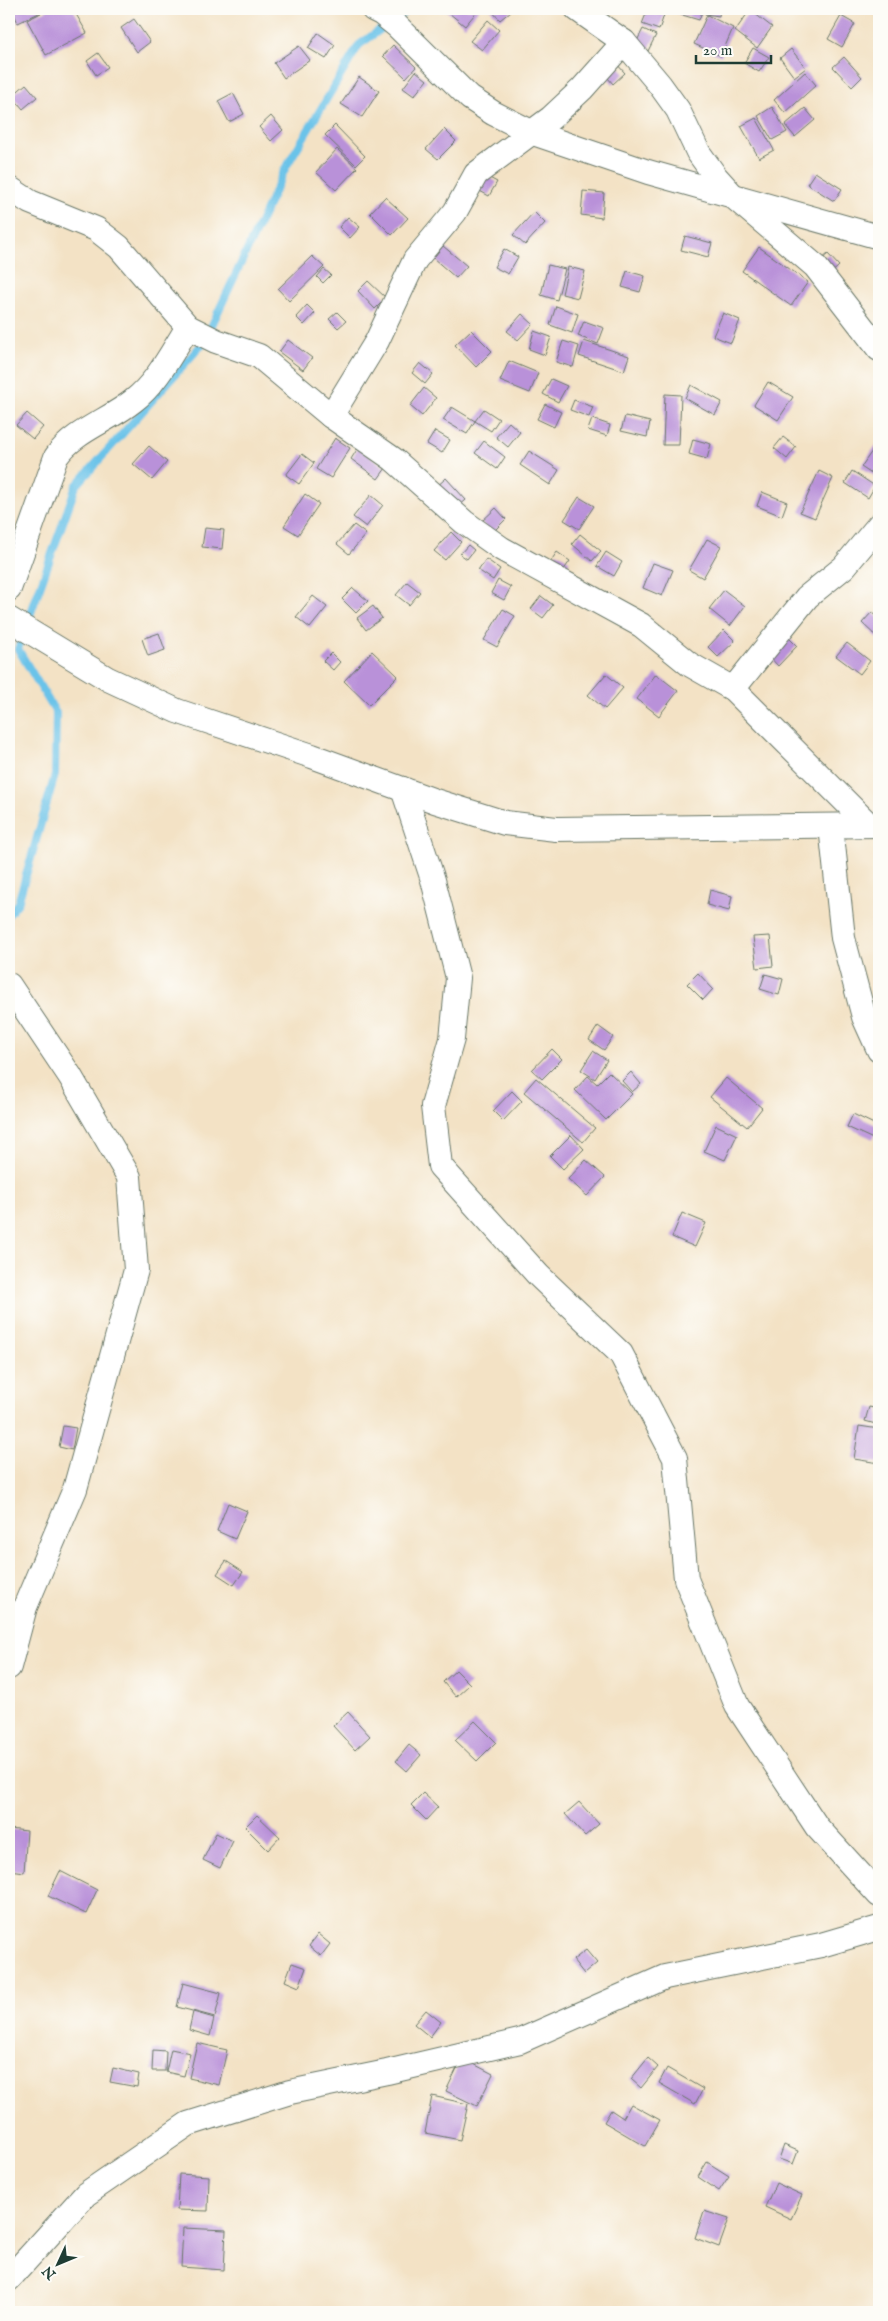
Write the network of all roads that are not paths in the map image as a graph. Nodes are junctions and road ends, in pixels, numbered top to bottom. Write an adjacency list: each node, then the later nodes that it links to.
1 (373, 9): 4 (street)
2 (577, 9): 3 (street)
3 (624, 42): 4 (street); 6 (street)
4 (533, 133): 6 (street); 10 (street)
5 (9, 188): 8 (street)
6 (735, 198): 7 (street); 9 (street)
7 (879, 237)
8 (188, 327): 10 (street); 12 (street)
9 (879, 350)
10 (331, 416): 14 (street)
11 (879, 525): 14 (street)
12 (10, 581)
13 (9, 619): 15 (street)
14 (733, 689): 16 (street)
15 (403, 789): 17 (street); 22 (street)
16 (874, 825): 17 (street)
17 (832, 826): 19 (street)
18 (9, 985): 20 (street)
19 (879, 1050)
20 (17, 1613): 21 (street)
21 (9, 1667)
22 (879, 1895)
23 (879, 1928): 24 (street)
24 (9, 2279)

